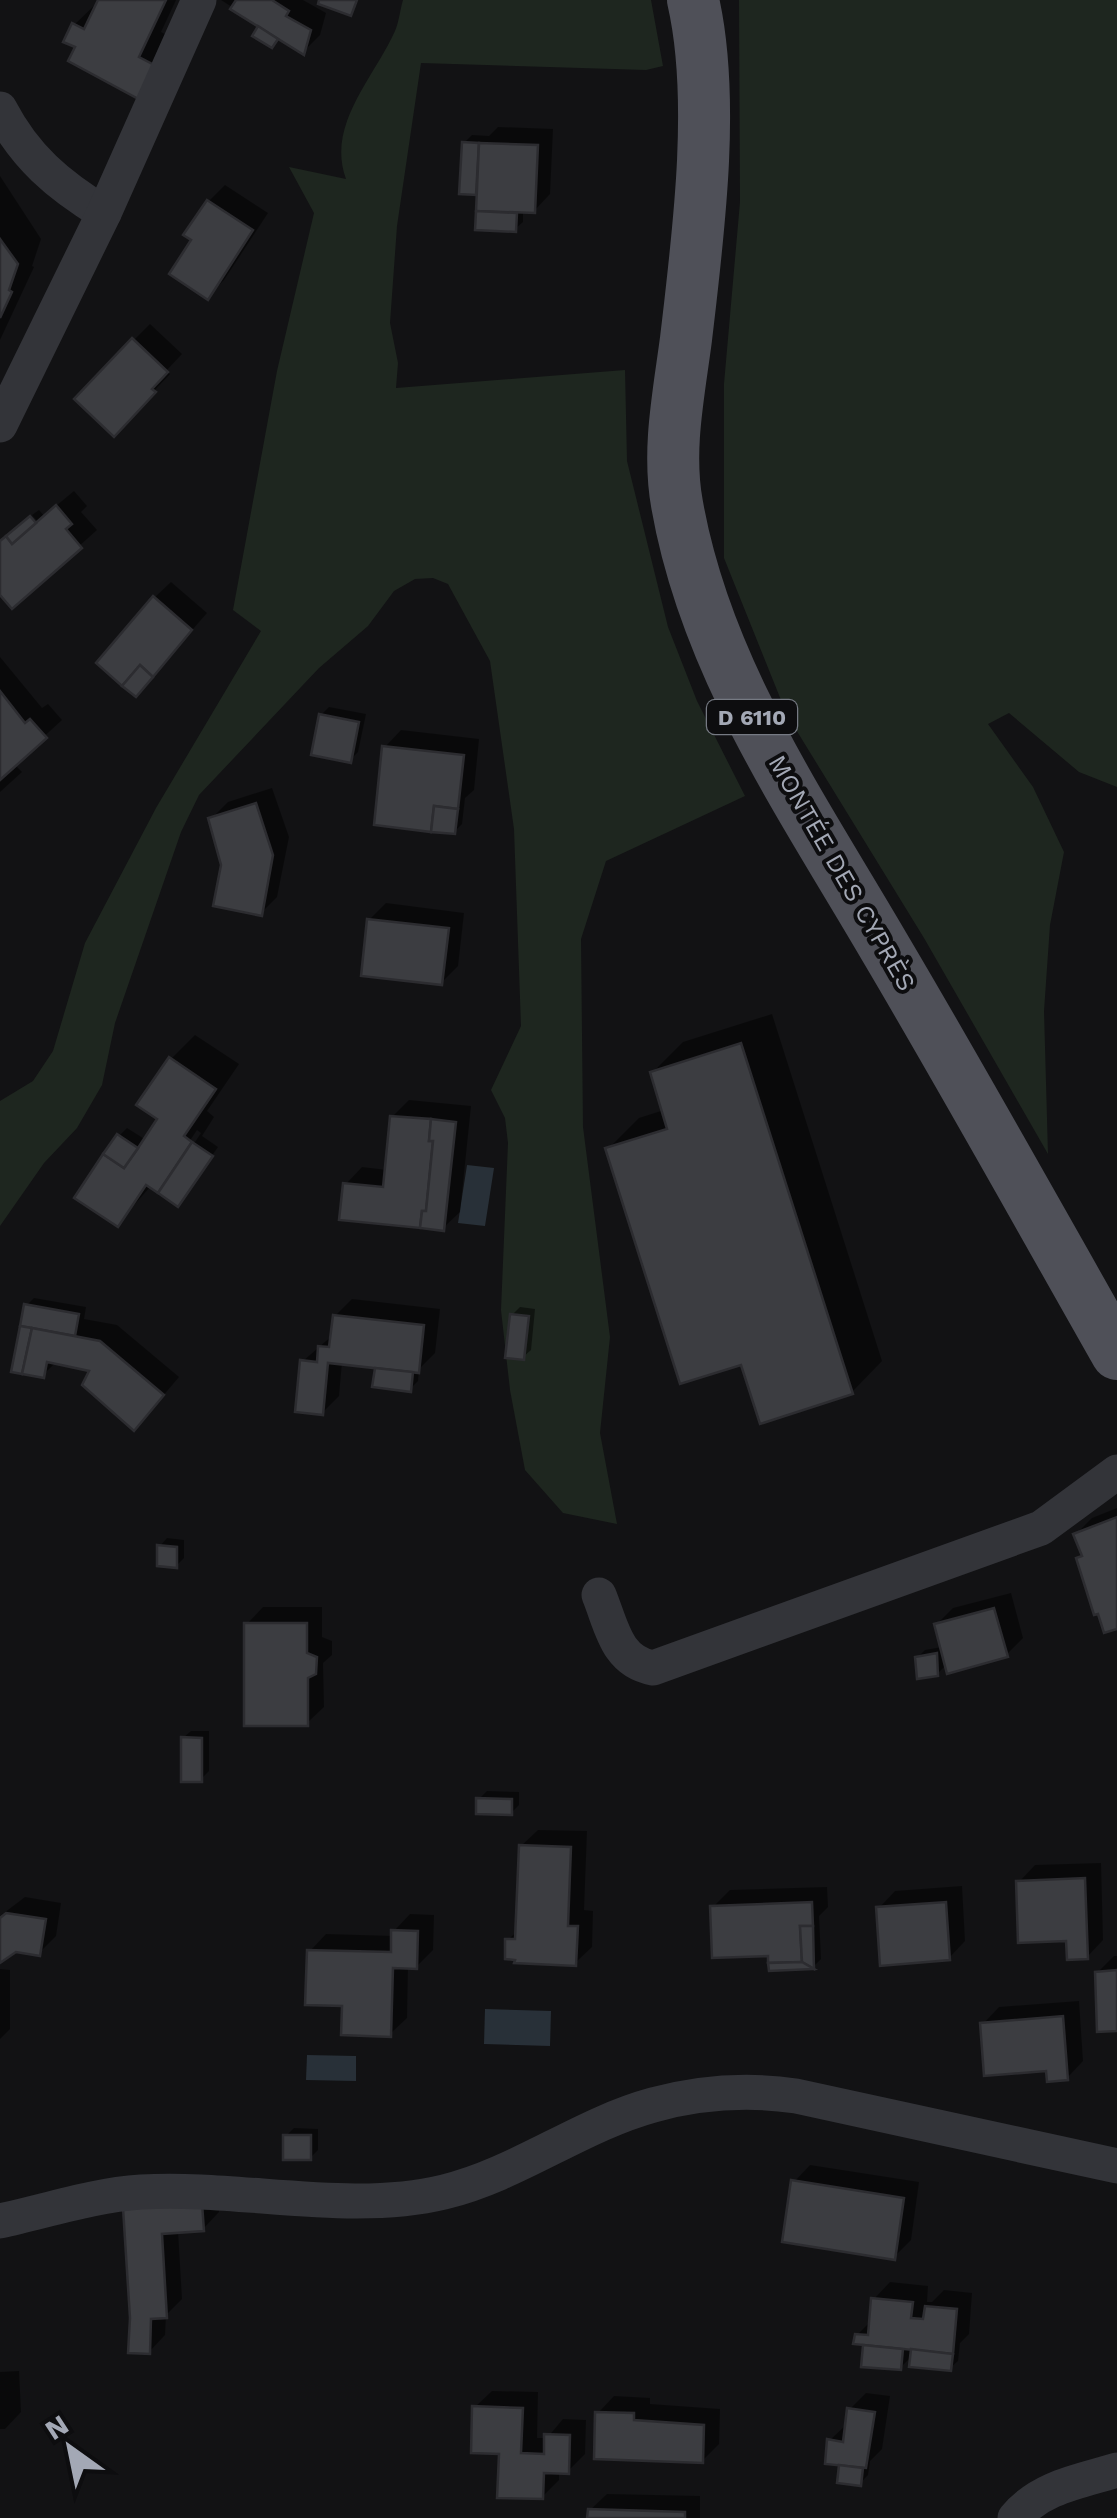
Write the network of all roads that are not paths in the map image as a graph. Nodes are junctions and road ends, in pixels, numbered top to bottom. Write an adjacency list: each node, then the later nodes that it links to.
1 (198, 0): 4 (street)
2 (693, 0): 6 (main road, MONTÉE DES CYPRÈS / D 6110)
3 (0, 110): 4 (street)
4 (104, 212): 5 (street)
5 (0, 425)
6 (1117, 1354)
7 (1117, 1472): 8 (street)
8 (598, 1596)
9 (1117, 2166): 10 (street)
10 (0, 2222)
11 (1117, 2470): 12 (street)
12 (1016, 2518)

